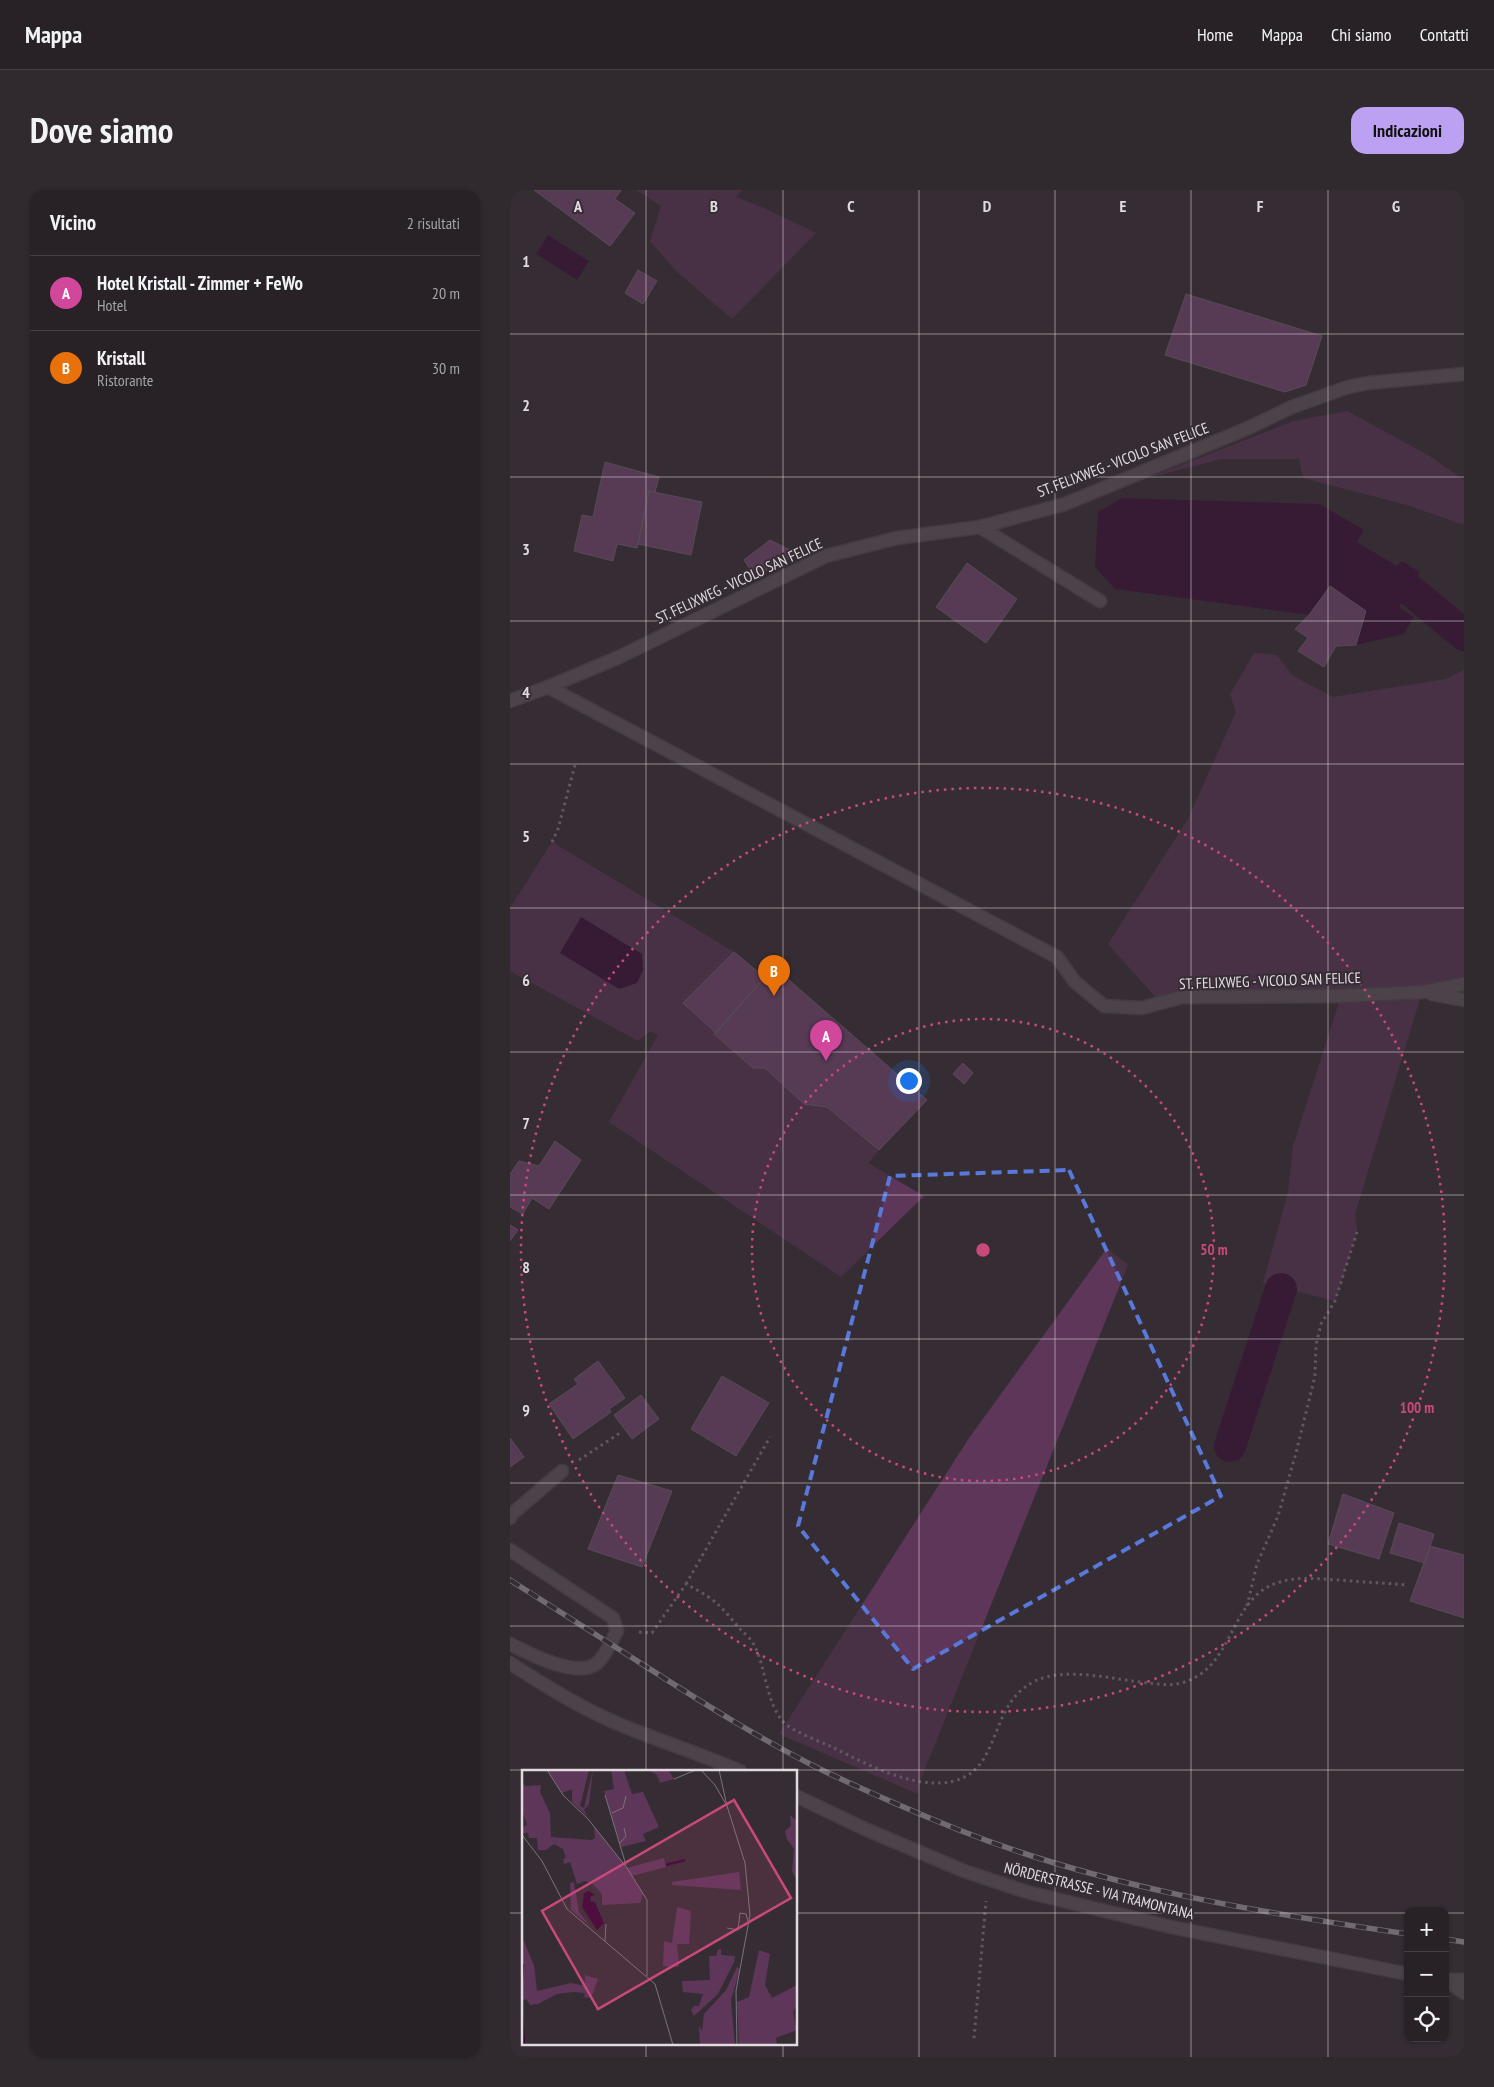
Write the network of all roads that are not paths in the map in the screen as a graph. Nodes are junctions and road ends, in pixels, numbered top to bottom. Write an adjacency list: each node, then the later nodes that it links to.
1 (1464, 374): 2 (street, ST. FELIXWEG - VICOLO SAN FELICE)
2 (980, 527): 3 (street); 4 (street, ST. FELIXWEG - VICOLO SAN FELICE)
3 (1100, 601)
4 (548, 687): 5 (street, ST. FELIXWEG - VICOLO SAN FELICE); 7 (street, ST. FELIXWEG - VICOLO SAN FELICE)
5 (510, 701)
6 (1464, 984): 7 (street, ST. FELIXWEG - VICOLO SAN FELICE)
7 (1422, 992): 8 (street, ST. FELIXWEG - VICOLO SAN FELICE)
8 (1464, 1000)
9 (562, 1471): 10 (street)
10 (510, 1518)
11 (510, 1550): 12 (street)
12 (510, 1644)
13 (510, 1663): 14 (street)
14 (738, 1770)
15 (798, 1797): 16 (street, NÖRDERSTRASSE - VIA TRAMONTANA)
16 (1404, 1973)
17 (1449, 1980): 18 (street)
18 (1464, 1980)
19 (1449, 1982): 20 (street)
20 (1464, 1993)

